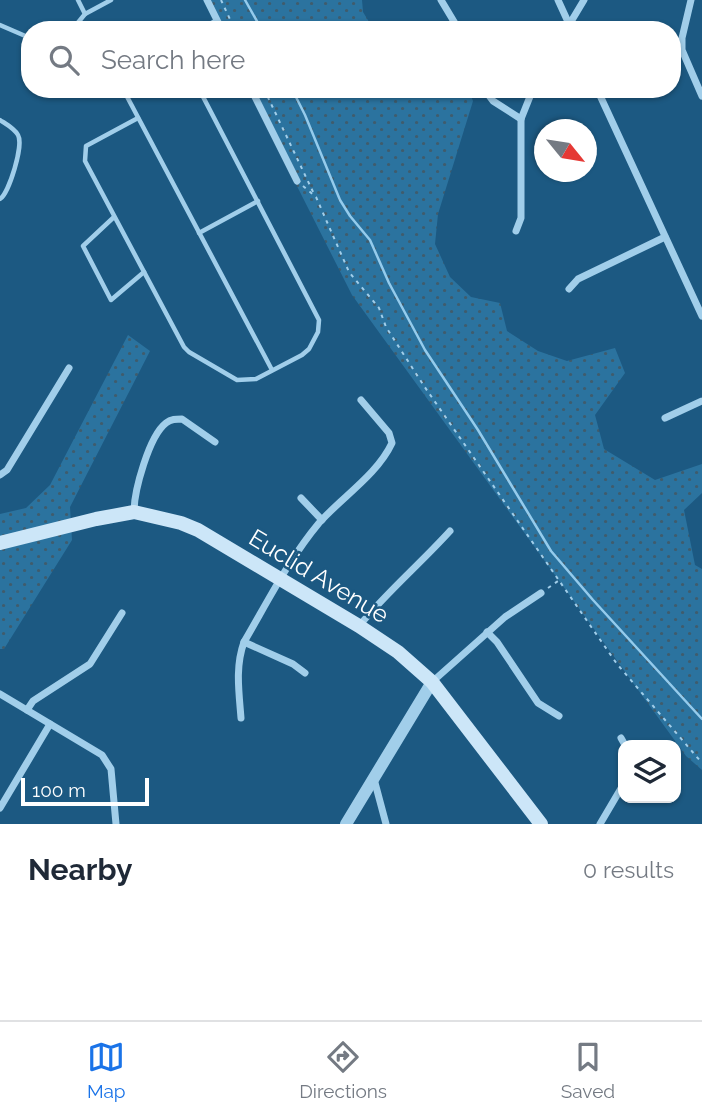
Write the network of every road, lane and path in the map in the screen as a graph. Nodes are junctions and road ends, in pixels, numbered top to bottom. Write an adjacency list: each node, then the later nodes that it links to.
1 (78, 0): 9 (lane)
2 (111, 0): 9 (lane)
3 (207, 0): 10 (street)
4 (221, 0): 12 (path)
5 (441, 0): 13 (street)
6 (558, 0): 14 (street)
7 (584, 0): 15 (street)
8 (691, 0): 18 (street)
9 (85, 14): 11 (lane)
10 (217, 20)
11 (79, 21)
12 (231, 21)
13 (454, 21)
14 (566, 21)
15 (572, 21)
16 (0, 25): 17 (lane)
17 (21, 34)
18 (702, 96)
19 (127, 98): 26 (lane)
20 (205, 98): 32 (lane)
21 (256, 98): 29 (street)
22 (268, 98): 30 (path)
23 (491, 98): 27 (street)
24 (529, 98): 27 (street)
25 (601, 98): 36 (street)
26 (138, 118): 33 (lane); 35 (lane)
27 (521, 119): 34 (street)
28 (0, 120): 31 (lane)
29 (297, 181): 30 (path)
30 (316, 197): 55 (path)
31 (0, 199)
32 (258, 201): 35 (lane); 43 (lane)
33 (114, 217): 37 (lane); 37 (lane)
34 (516, 231)
35 (199, 233): 43 (lane)
36 (665, 237): 38 (street); 40 (street)
37 (144, 272): 43 (lane)
38 (569, 289)
39 (702, 293): 40 (street)
40 (694, 298): 41 (street)
41 (702, 316)
42 (69, 368): 48 (street)
43 (272, 370)
44 (361, 400): 51 (street)
45 (702, 401): 46 (street)
46 (665, 418)
47 (215, 442): 50 (street)
48 (0, 475)
49 (301, 498): 51 (street)
50 (134, 512): 53 (main road, Euclid Avenue); 54 (main road, Euclid Avenue)
51 (322, 520): 54 (street)
52 (450, 531): 58 (street)
53 (0, 543)
54 (281, 579): 58 (main road, Euclid Avenue); 60 (street)
55 (559, 580): 56 (path); 68 (path)
56 (541, 593): 59 (street)
57 (122, 613): 64 (street)
58 (359, 626): 62 (main road, Euclid Avenue)
59 (487, 632): 62 (street); 65 (street)
60 (244, 642): 61 (street); 66 (street)
61 (305, 673)
62 (432, 682): 69 (street); 75 (main road, Euclid Avenue)
63 (0, 694): 64 (street)
64 (27, 710): 67 (street)
65 (559, 716)
66 (241, 718)
67 (50, 724): 71 (street); 72 (street)
68 (702, 764)
69 (374, 779): 73 (street); 74 (street)
70 (618, 793): 76 (street)
71 (0, 808)
72 (114, 822)
73 (346, 824)
74 (386, 824)
75 (541, 824)
76 (600, 824)

